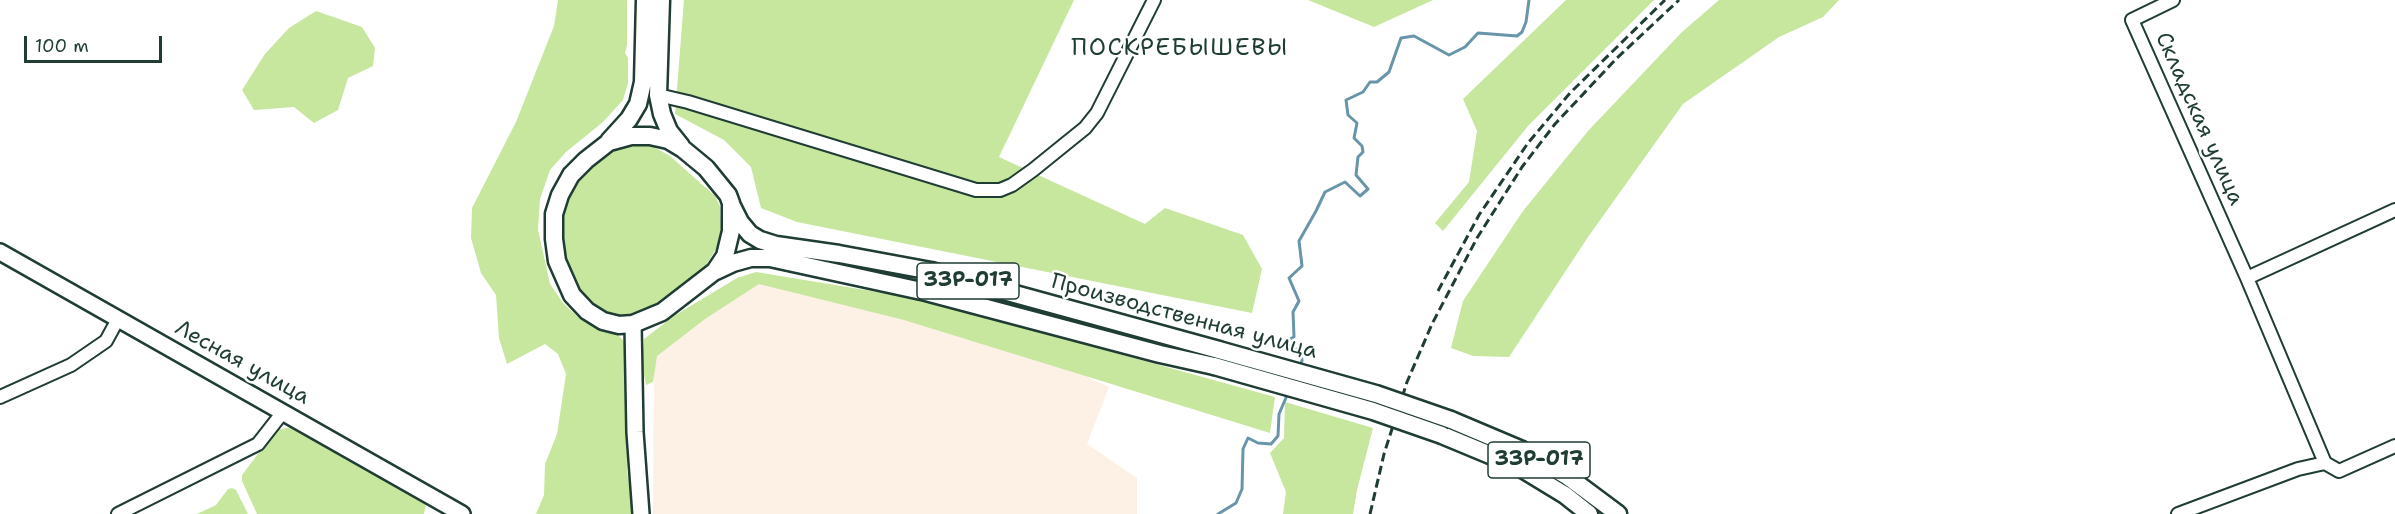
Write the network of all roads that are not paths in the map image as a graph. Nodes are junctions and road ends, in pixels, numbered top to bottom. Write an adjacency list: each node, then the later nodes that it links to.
1 (645, 0): 6 (highway, 33Р-017)
2 (661, 0): 5 (highway, 33Р-017)
3 (1154, 0): 5 (street)
4 (2173, 0): 12 (street, Складская улица)
5 (658, 95): 7 (highway, 33Р-017)
6 (609, 142): 7 (highway, 33Р-017); 14 (highway, 33Р-017)
7 (683, 149): 8 (highway, 33Р-017)
8 (731, 203): 11 (highway, 33Р-017); 17 (highway, Производственная улица / 33Р-017, bridge)
9 (2395, 210): 12 (street)
10 (0, 252): 13 (main road, Лесная улица)
11 (716, 271): 14 (highway, 33Р-017); 17 (highway, Производственная улица / 33Р-017, bridge)
12 (2247, 278): 19 (street)
13 (117, 319): 15 (street); 16 (main road, Лесная улица)
14 (633, 324): 22 (main road)
15 (0, 397)
16 (283, 412): 20 (street); 21 (main road, Лесная улица)
17 (1447, 428): 23 (highway, Производственная улица / 33Р-017); 24 (highway, Производственная улица / 33Р-017)
18 (2395, 446): 19 (street)
19 (2325, 463): 25 (street)
20 (118, 514)
21 (462, 514)
22 (641, 514)
23 (1589, 514)
24 (1618, 514)
25 (2178, 514)

